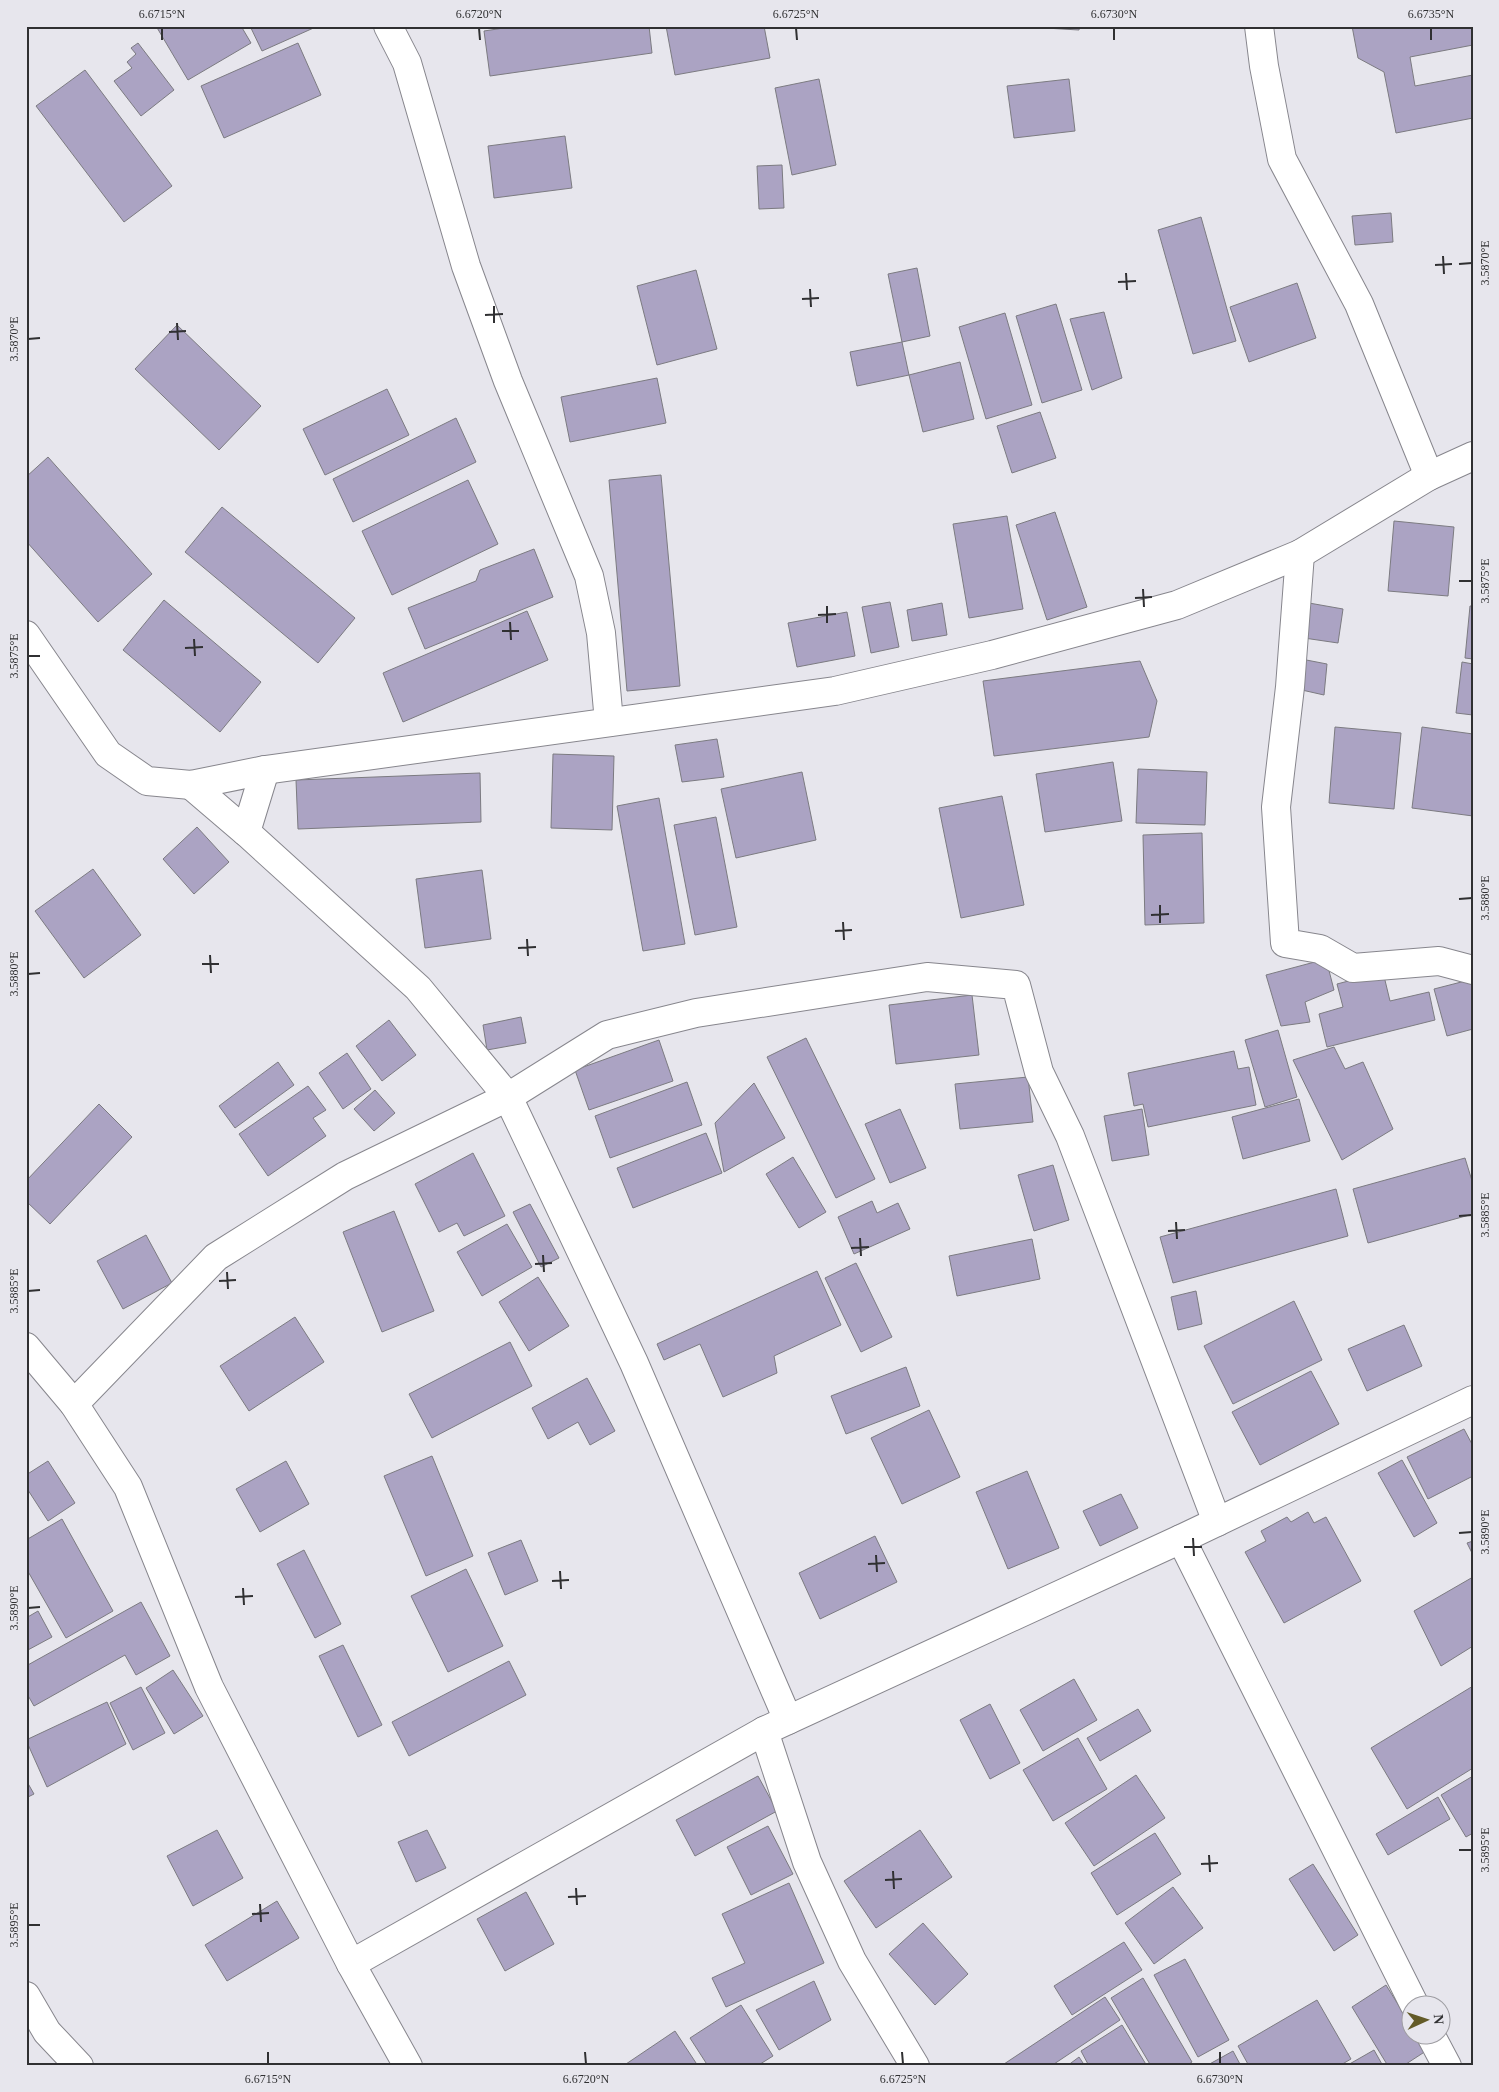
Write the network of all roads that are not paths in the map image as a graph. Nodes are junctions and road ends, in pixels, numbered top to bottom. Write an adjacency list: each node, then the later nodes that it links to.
1 (388, 26): 7 (street)
2 (1259, 26): 4 (street)
3 (1473, 456): 4 (street)
4 (1429, 476): 5 (street)
5 (1300, 554): 7 (street); 11 (street)
6 (26, 635): 9 (street)
7 (609, 722): 8 (street)
8 (265, 770): 9 (street); 10 (street)
9 (191, 786): 10 (street)
10 (246, 832): 12 (street)
11 (1473, 970)
12 (508, 1098): 15 (street); 16 (street); 18 (street)
13 (26, 1347): 15 (street)
14 (1473, 1400): 16 (street)
15 (74, 1404): 19 (street)
16 (1217, 1522): 17 (street)
17 (1181, 1539): 18 (street); 20 (street)
18 (776, 1725): 19 (street); 25 (street)
19 (351, 1964): 24 (street)
20 (1409, 1994)
21 (26, 1996): 23 (street)
22 (1435, 2044): 26 (street)
23 (79, 2066)
24 (408, 2066)
25 (915, 2066)
26 (1447, 2066)

